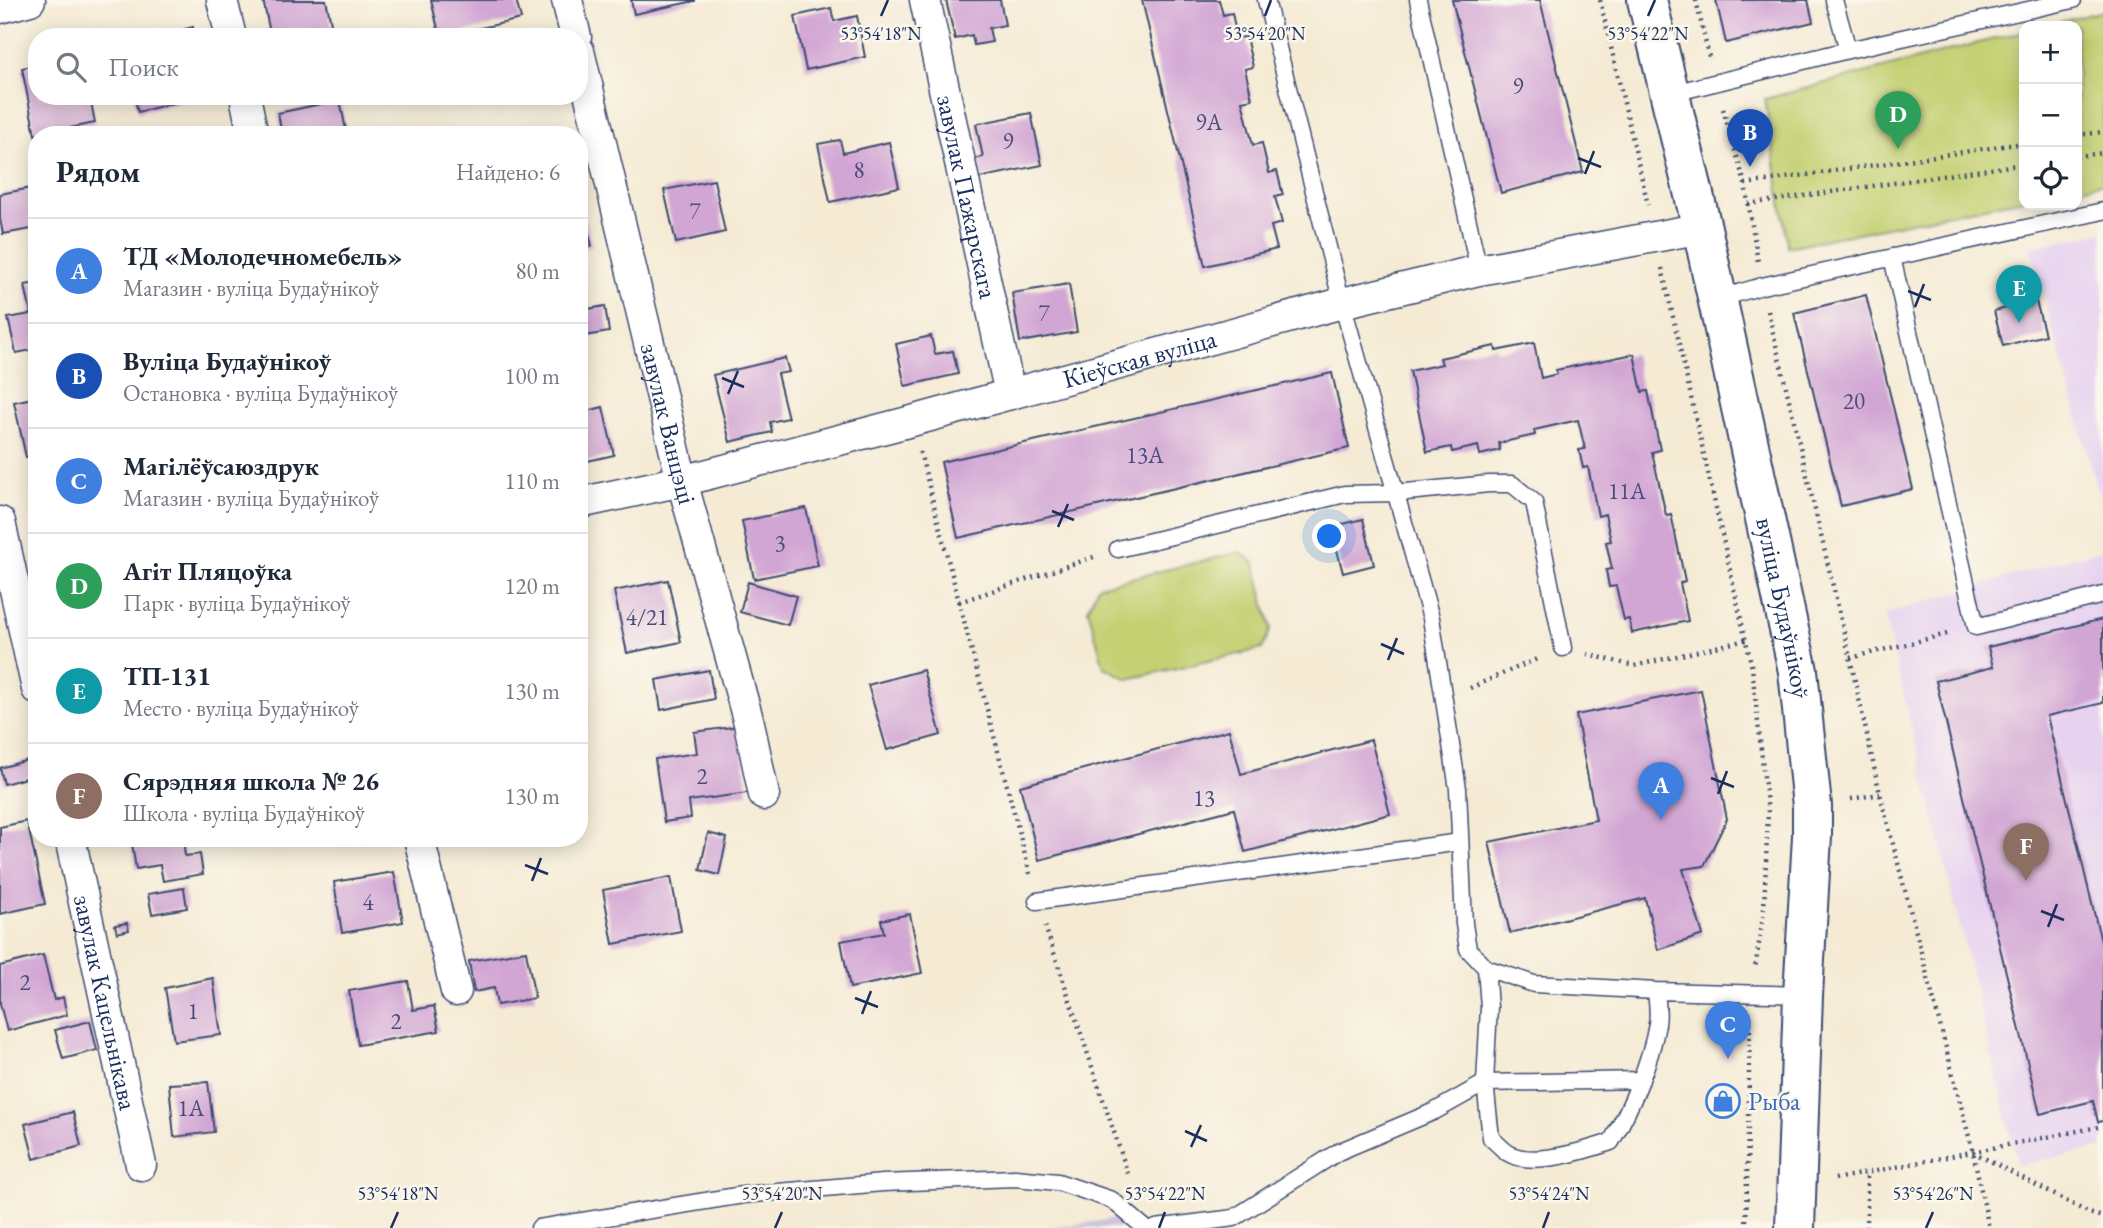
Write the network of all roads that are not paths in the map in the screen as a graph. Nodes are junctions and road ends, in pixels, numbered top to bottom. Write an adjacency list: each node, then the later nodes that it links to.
1 (30, 0): 10 (street)
2 (222, 0): 11 (street)
3 (567, 0): 12 (street)
4 (925, 0): 24 (street, завулак Пажарскага)
5 (1266, 0): 23 (lane)
6 (1418, 0): 21 (lane)
7 (1647, 0): 15 (main road, вуліца Будаўнікоў)
8 (1835, 0): 13 (lane)
9 (2073, 0): 13 (lane)
10 (0, 8)
11 (229, 28)
12 (574, 28)
13 (1848, 50): 15 (lane)
14 (588, 89): 25 (street, завулак Ванцэці)
15 (1669, 94): 19 (main road, вуліца Будаўнікоў)
16 (247, 105): 17 (street)
17 (251, 126)
18 (2103, 211): 20 (lane)
19 (1702, 228): 21 (street, Кіеўская вуліца); 22 (main road, вуліца Будаўнікоў)
20 (1892, 257): 22 (lane); 30 (lane)
21 (1479, 270): 23 (street, Кіеўская вуліца)
22 (1718, 299): 42 (main road, вуліца Будаўнікоў)
23 (1342, 303): 24 (street, Кіеўская вуліца); 26 (lane)
24 (1010, 394): 25 (street, Кіеўская вуліца)
25 (682, 481): 27 (street, Кіеўская вуліца); 34 (street, завулак Ванцэці)
26 (1396, 493): 29 (lane); 32 (lane); 35 (lane)
27 (588, 501)
28 (0, 522): 31 (street)
29 (1118, 549)
30 (2103, 595)
31 (20, 629): 33 (street)
32 (1563, 648)
33 (28, 657)
34 (764, 794)
35 (1460, 842): 38 (lane); 39 (lane)
36 (72, 847): 45 (street, завулак Кацельнікава)
37 (421, 847): 40 (street)
38 (1037, 901)
39 (1486, 968): 41 (lane); 44 (lane)
40 (456, 991)
41 (1656, 991): 42 (lane); 43 (lane)
42 (1803, 995): 49 (main road, вуліца Будаўнікоў)
43 (1640, 1080): 44 (lane); 44 (lane)
44 (1485, 1083): 48 (lane)
45 (141, 1165)
46 (539, 1228): 47 (lane)
47 (1145, 1228)
48 (1156, 1228)
49 (1795, 1228)

